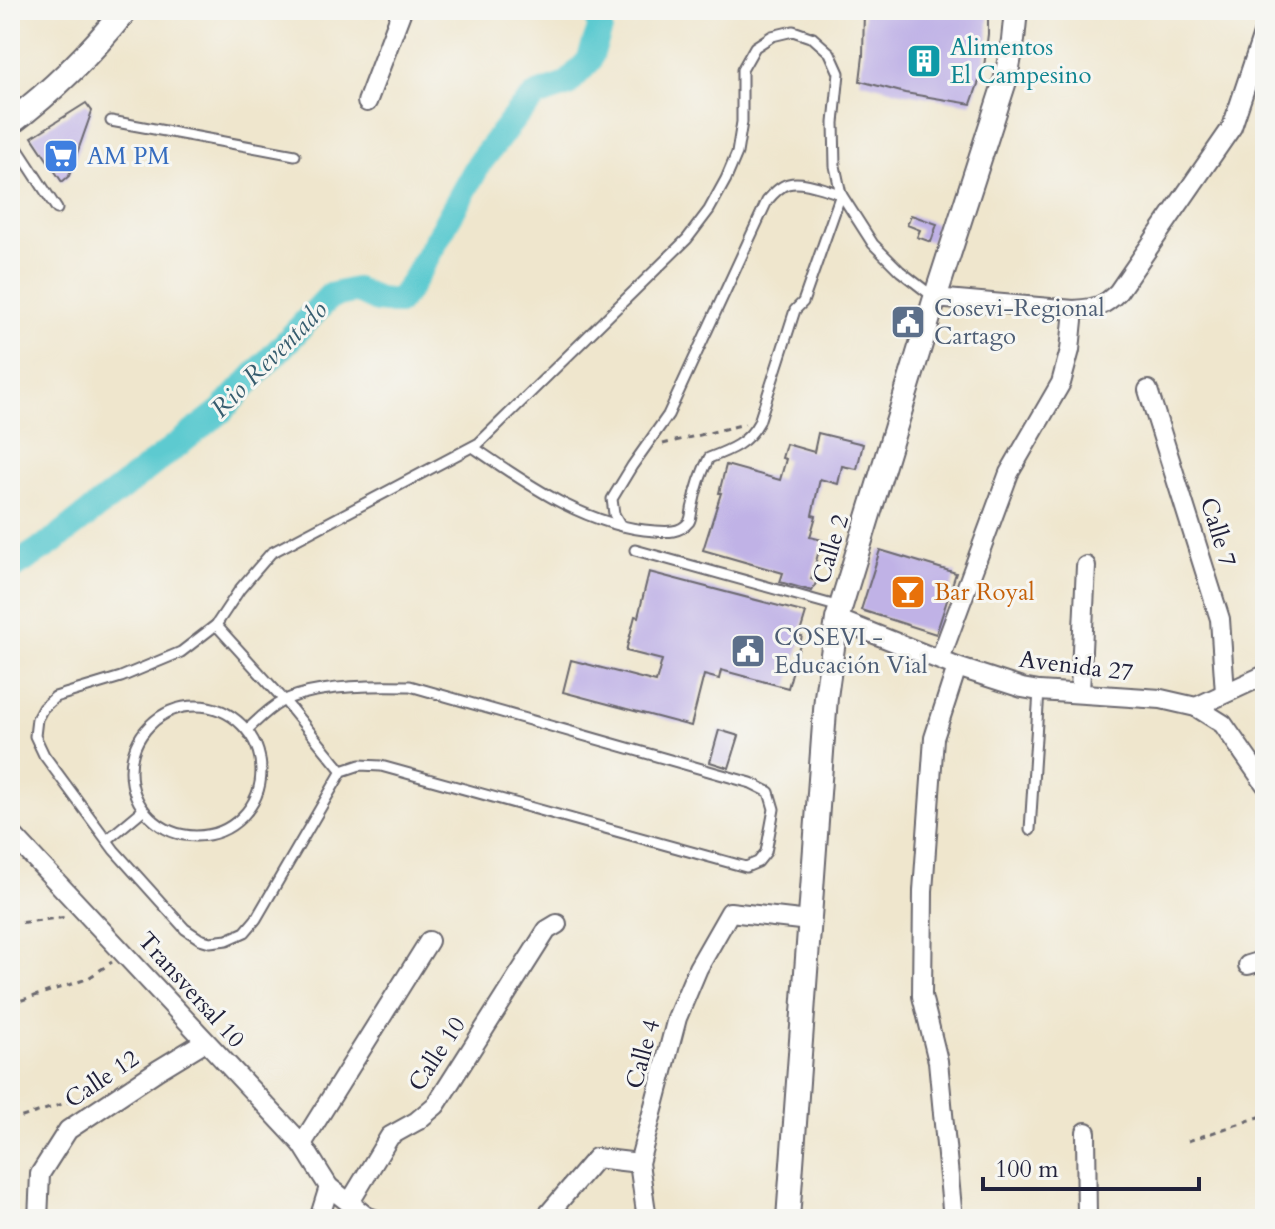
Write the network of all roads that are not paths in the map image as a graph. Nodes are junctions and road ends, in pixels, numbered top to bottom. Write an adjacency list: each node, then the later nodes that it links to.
1 (125, 10): 7 (main road)
2 (402, 10): 5 (street)
3 (1016, 10): 12 (street, Calle 2)
4 (1265, 28): 13 (street)
5 (367, 102)
6 (111, 121): 9 (lane)
7 (10, 123)
8 (10, 137): 11 (lane)
9 (295, 155)
10 (841, 194): 12 (lane); 15 (lane); 16 (lane); 16 (lane)
11 (57, 209)
12 (935, 298): 13 (street); 19 (street, Calle 2)
13 (1074, 310): 21 (street)
14 (1148, 390): 25 (street, Calle 7)
15 (473, 447): 16 (lane); 20 (lane)
16 (622, 527)
17 (635, 550): 19 (lane)
18 (1086, 566): 24 (street)
19 (838, 613): 21 (street, Avenida 27); 35 (street, Calle 2)
20 (216, 625): 26 (lane); 34 (lane)
21 (949, 663): 23 (street, Avenida 27); 50 (street)
22 (1265, 675): 25 (street)
23 (1039, 691): 24 (street, Avenida 27); 32 (lane)
24 (1080, 692): 27 (street, Avenida 27)
25 (1225, 693): 27 (street)
26 (284, 700): 28 (lane); 29 (lane); 29 (lane)
27 (1196, 707): 30 (street)
28 (247, 730): 31 (lane); 31 (lane)
29 (342, 771): 34 (lane)
30 (1265, 784)
31 (143, 810): 34 (lane)
32 (1030, 830)
33 (10, 832): 38 (street, Transversal 10)
34 (107, 840)
35 (809, 921): 41 (street, Calle 4); 49 (street, Calle 2)
36 (557, 924): 43 (street, Calle 10)
37 (429, 941): 40 (street)
38 (204, 1042): 40 (street, Transversal 10); 44 (street, Calle 12)
39 (1086, 1132): 51 (street)
40 (302, 1144): 42 (street, Transversal 10)
41 (639, 1163): 47 (street); 48 (street, Calle 4)
42 (329, 1187): 43 (street); 45 (street)
43 (350, 1202): 46 (street)
44 (38, 1219)
45 (319, 1219)
46 (374, 1219)
47 (544, 1219)
48 (647, 1219)
49 (788, 1219)
50 (953, 1219)
51 (1087, 1219)

